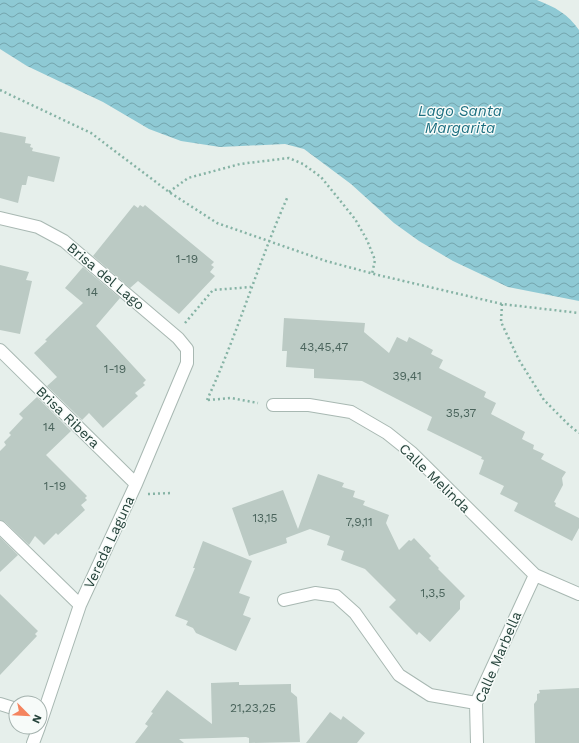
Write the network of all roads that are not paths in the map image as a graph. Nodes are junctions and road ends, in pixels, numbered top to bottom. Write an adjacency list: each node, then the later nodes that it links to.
1 (0, 218): 3 (street, Brisa del Lago)
2 (0, 350): 5 (street, Brisa Ribera)
3 (187, 363): 5 (street, Vereda Laguna)
4 (273, 405): 7 (street, Calle Melinda)
5 (134, 489): 10 (street, Vereda Laguna)
6 (0, 527): 10 (street)
7 (535, 575): 8 (street, Calle Melinda); 12 (street, Calle Marbella)
8 (579, 594)
9 (284, 600): 12 (street)
10 (80, 605): 11 (street, Vereda Laguna)
11 (48, 699)
12 (476, 703): 13 (street, Calle Marbella)
13 (477, 743)

